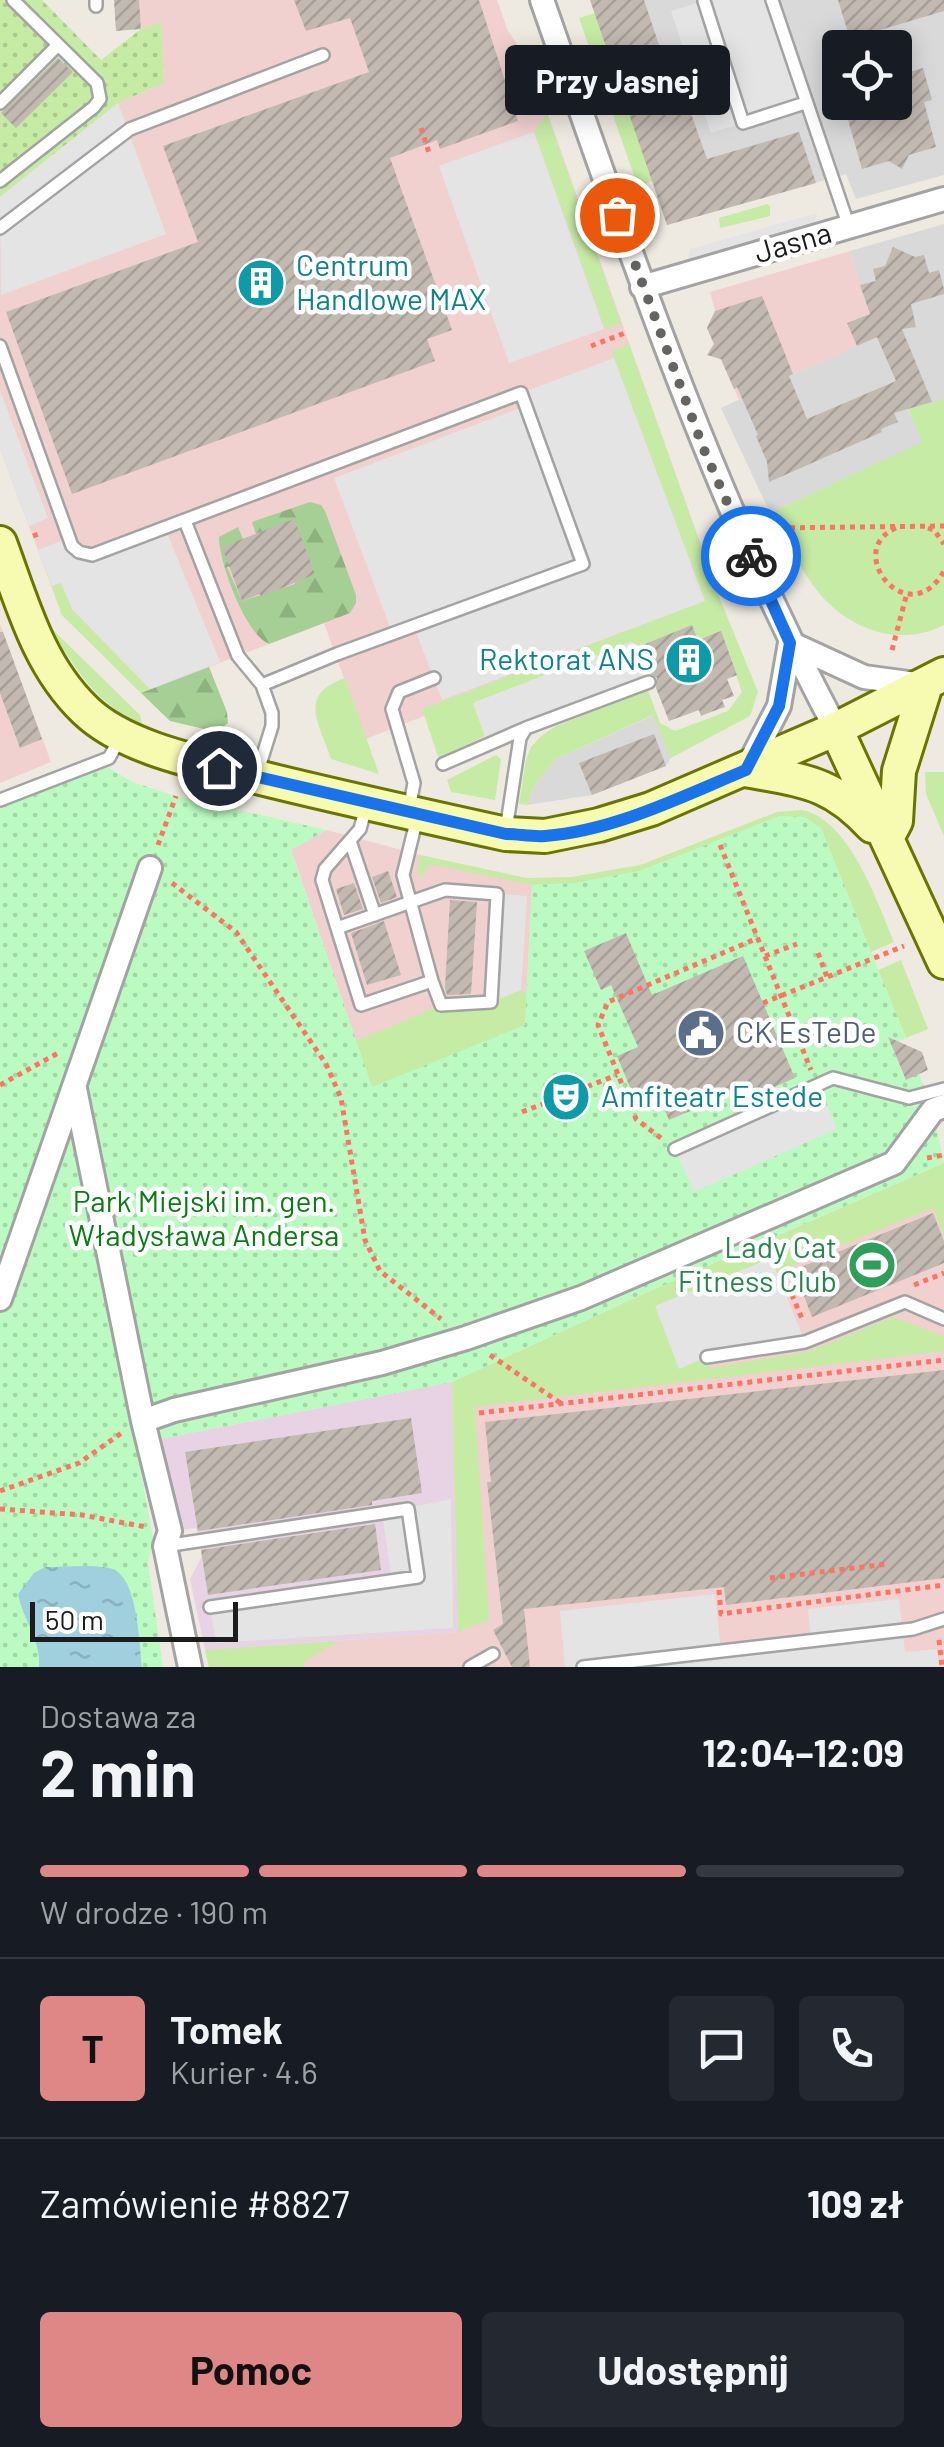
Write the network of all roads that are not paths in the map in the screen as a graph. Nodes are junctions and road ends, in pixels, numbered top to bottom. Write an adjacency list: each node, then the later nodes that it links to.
1 (13, 0): 5 (lane)
2 (542, 0): 13 (street)
3 (772, 0): 8 (lane)
4 (704, 1): 8 (lane)
5 (58, 44): 7 (lane); 9 (lane)
6 (323, 55): 12 (lane)
7 (0, 102)
8 (805, 103): 11 (lane)
9 (0, 181)
10 (944, 200): 11 (street, Jasna)
11 (849, 227): 13 (street, Jasna)
12 (0, 228)
13 (642, 287): 17 (street)
14 (0, 346): 15 (lane)
15 (185, 521): 21 (lane); 21 (lane)
16 (0, 543): 24 (street)
17 (790, 643): 19 (street); 23 (street); 26 (street)
18 (434, 678): 30 (lane)
19 (935, 680): 23 (street); 32 (street)
20 (649, 682): 22 (lane)
21 (262, 685): 27 (lane)
22 (526, 728): 25 (lane); 31 (lane)
23 (836, 729): 26 (street); 32 (street)
24 (122, 734): 27 (street); 28 (lane)
25 (443, 764)
26 (746, 770): 31 (street); 32 (street)
27 (256, 777): 29 (street)
28 (0, 800)
29 (367, 803): 30 (street); 33 (lane)
30 (413, 814): 31 (street); 35 (lane)
31 (506, 834)
32 (887, 838): 38 (street)
33 (350, 841): 36 (lane); 37 (lane)
34 (150, 868): 40 (street)
35 (411, 903): 36 (lane); 39 (lane); 39 (lane)
36 (375, 915): 37 (lane)
37 (337, 928): 39 (lane)
38 (944, 962)
39 (432, 981)
40 (74, 1089): 44 (street); 47 (street)
41 (944, 1089): 43 (lane)
42 (944, 1106): 47 (street)
43 (675, 1148)
44 (0, 1299)
45 (944, 1320): 46 (lane)
46 (707, 1357)
47 (144, 1422): 48 (street)
48 (168, 1539): 49 (lane); 52 (street)
49 (210, 1606)
50 (944, 1618): 54 (lane)
51 (494, 1654): 53 (lane)
52 (190, 1667)
53 (470, 1667)
54 (582, 1667)

